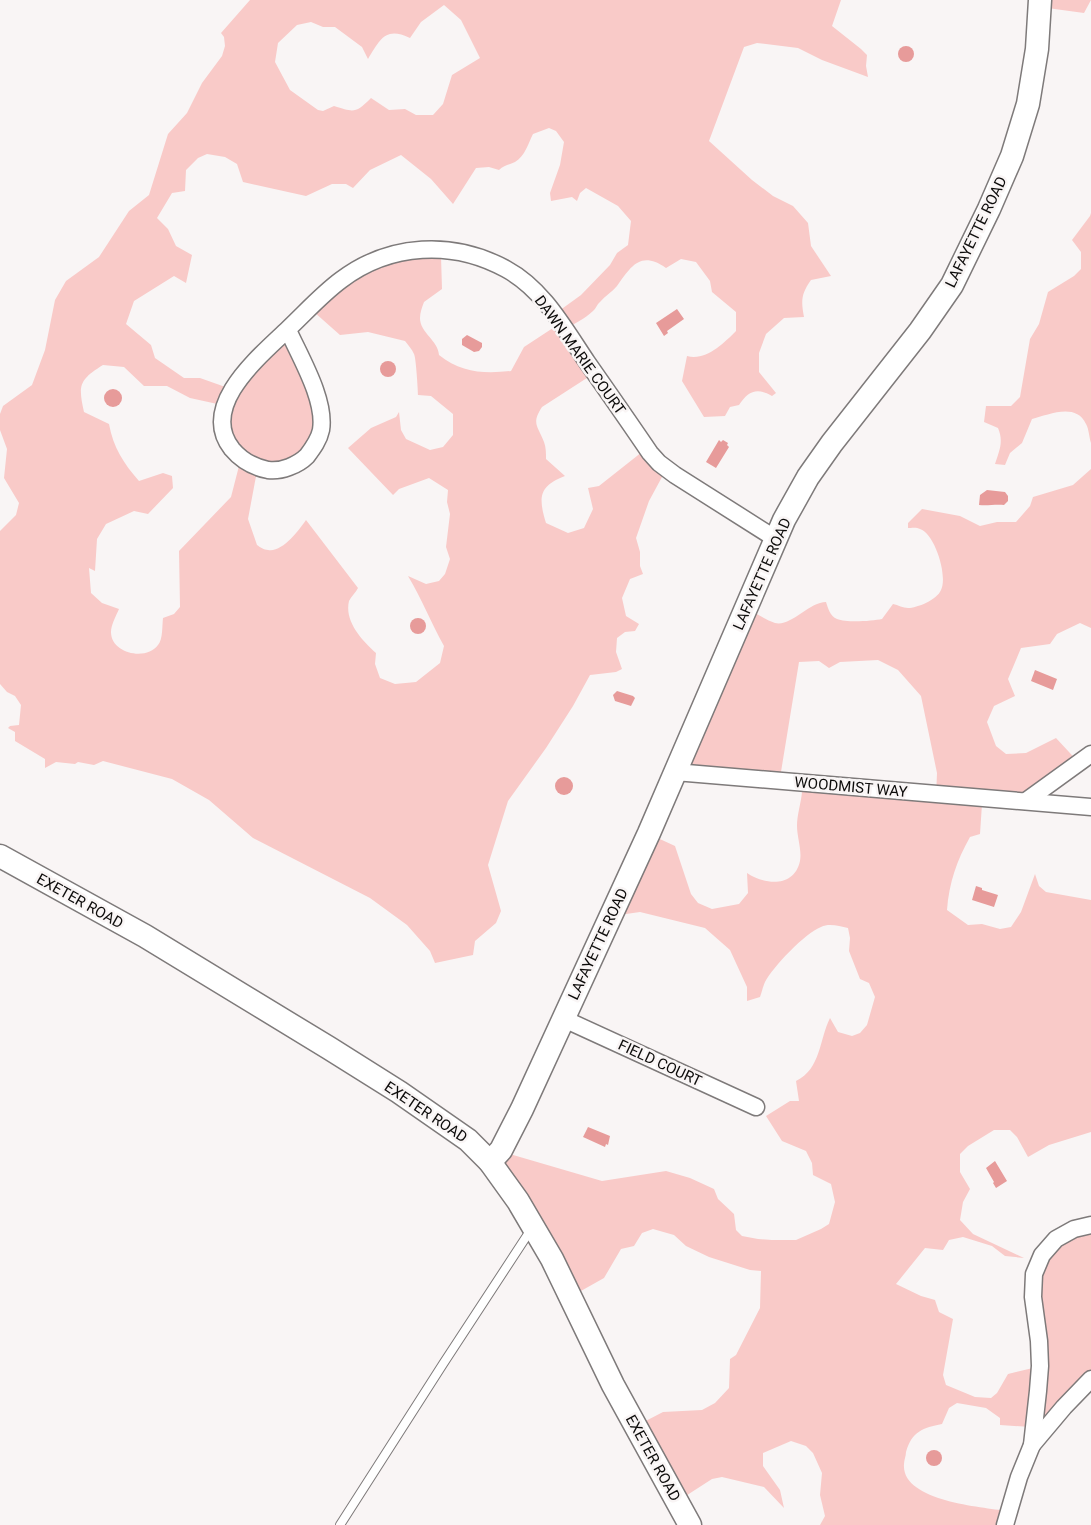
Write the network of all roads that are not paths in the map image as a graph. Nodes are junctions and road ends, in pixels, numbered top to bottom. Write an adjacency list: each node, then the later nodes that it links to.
1 (1040, 0): 3 (street, LAFAYETTE ROAD)
2 (288, 330): 2 (street, DAWN MARIE COURT); 3 (street, DAWN MARIE COURT)
3 (776, 539): 5 (street, LAFAYETTE ROAD)
4 (1091, 754): 6 (street)
5 (675, 772): 6 (street, WOODMIST WAY); 9 (street, LAFAYETTE ROAD)
6 (1026, 802): 7 (street, WOODMIST WAY)
7 (1091, 807)
8 (0, 856): 11 (street, EXETER ROAD)
9 (564, 1019): 10 (street, FIELD COURT); 11 (street, LAFAYETTE ROAD)
10 (756, 1108)
11 (490, 1162): 13 (street, EXETER ROAD)
12 (1091, 1225): 15 (street)
13 (533, 1227): 16 (lane); 17 (street, EXETER ROAD)
14 (1091, 1378): 15 (street)
15 (1032, 1445): 18 (street)
16 (340, 1525)
17 (690, 1525)
18 (1005, 1525)

